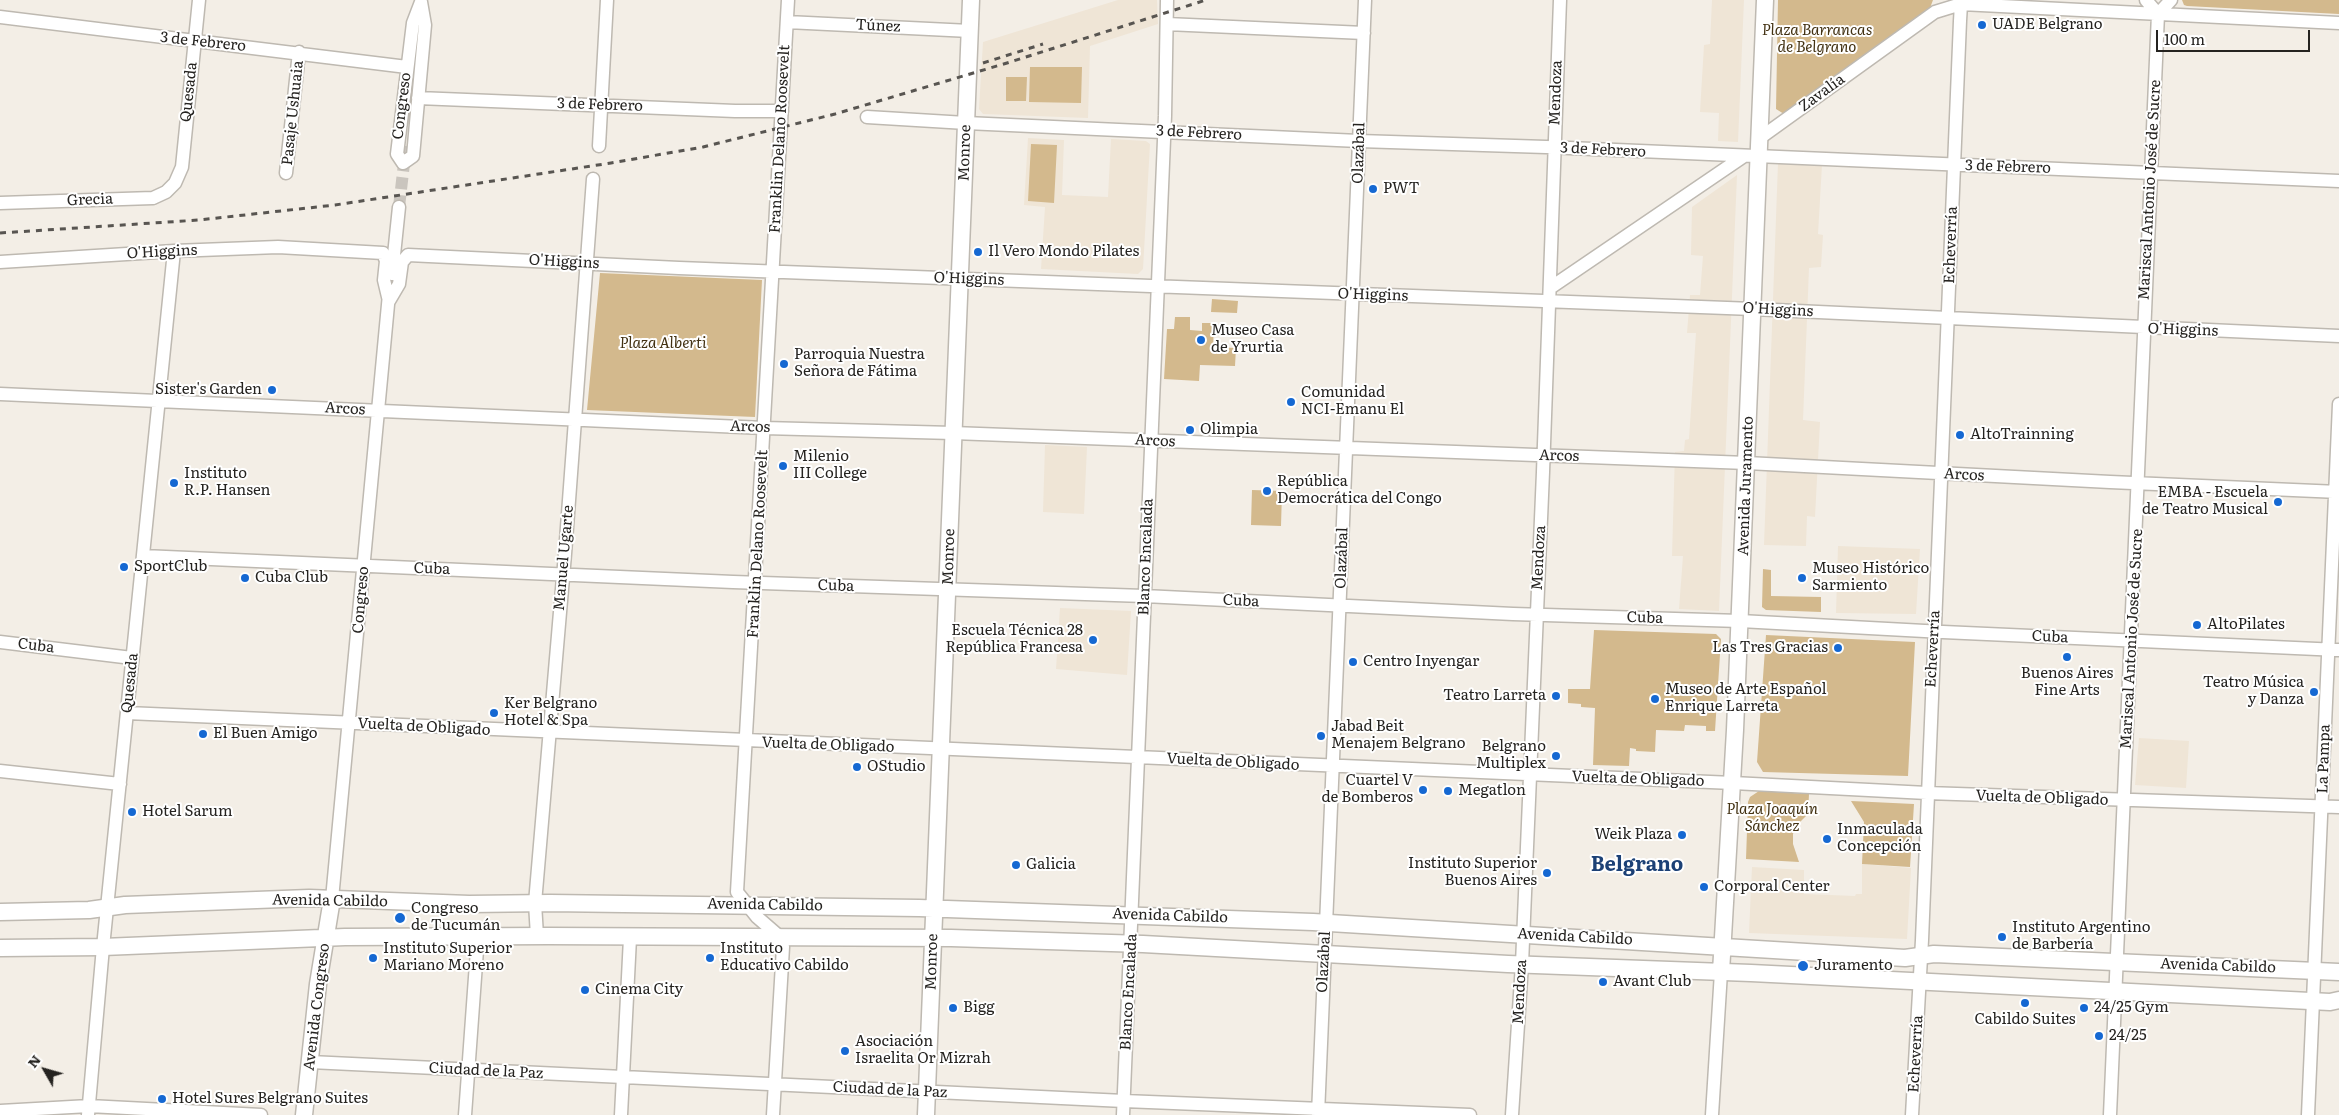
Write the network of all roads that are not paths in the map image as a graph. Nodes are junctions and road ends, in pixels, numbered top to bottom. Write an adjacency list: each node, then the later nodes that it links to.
1 (199, 0): 20 (street, Quesada)
2 (607, 0): 24 (street)
3 (788, 0): 15 (street, Franklin Delano Roosevelt)
4 (971, 0): 18 (main road, Monroe)
5 (1167, 0): 17 (street, Blanco Encalada)
6 (1365, 0): 19 (street, Olazábal)
7 (1560, 0): 33 (street, Mendoza)
8 (1765, 0): 29 (main road, Avenida Juramento)
9 (2146, 0): 13 (street)
10 (2171, 0): 13 (street)
11 (421, 1): 22 (street, Congreso); 23 (street, Congreso); 31 (street, Congreso)
12 (1960, 1): 13 (street); 29 (street, Zavalía); 35 (street, Echeverría)
13 (2158, 14): 16 (street); 37 (street, Mariscal Antonio José de Sucre)
14 (0, 17): 20 (street, 3 de Febrero)
15 (787, 22): 18 (street, Túnez); 25 (street, Franklin Delano Roosevelt)
16 (2339, 23)
17 (1167, 24): 19 (street); 28 (street, Blanco Encalada)
18 (970, 31): 27 (main road, Monroe)
19 (1364, 33): 30 (street, Olazábal)
20 (194, 42): 21 (street, 3 de Febrero); 40 (street, Quesada)
21 (299, 52): 22 (street, 3 de Febrero); 36 (street, Pasaje Ushuaia)
22 (407, 67): 23 (street, Congreso)
23 (418, 98): 24 (street, 3 de Febrero)
24 (600, 105): 25 (street, 3 de Febrero); 32 (street)
25 (782, 111): 48 (street, Franklin Delano Roosevelt)
26 (867, 116): 27 (street, 3 de Febrero)
27 (966, 123): 28 (street, 3 de Febrero); 49 (main road, Monroe)
28 (1164, 131): 30 (street, 3 de Febrero); 50 (street, Blanco Encalada)
29 (1760, 138): 34 (main road, Avenida Juramento)
30 (1359, 141): 33 (street, 3 de Febrero); 52 (street, Olazábal)
31 (406, 146)
32 (599, 146)
33 (1554, 147): 34 (street, 3 de Febrero); 51 (street, Mendoza)
34 (1752, 157): 35 (street, 3 de Febrero); 51 (street); 55 (main road, Avenida Juramento)
35 (1954, 165): 37 (street, 3 de Febrero); 56 (street, Echeverría)
36 (286, 173)
37 (2152, 173): 39 (street, 3 de Febrero); 57 (street, Mariscal Antonio José de Sucre)
38 (593, 179): 47 (street, Manuel Ugarte)
39 (2339, 181)
40 (175, 183): 41 (street, Grecia)
41 (0, 203)
42 (399, 207): 53 (street, Congreso)
43 (174, 251): 44 (street, O'Higgins); 46 (street, O'Higgins); 60 (street, Quesada)
44 (383, 253): 53 (street, Congreso)
45 (408, 255): 47 (street, O'Higgins); 53 (street, Congreso)
46 (0, 262)
47 (586, 263): 48 (street, O'Higgins); 63 (street, Manuel Ugarte)
48 (772, 271): 49 (street, O'Higgins); 64 (street, Franklin Delano Roosevelt)
49 (960, 278): 50 (street, O'Higgins); 65 (main road, Monroe)
50 (1157, 286): 52 (street, O'Higgins); 66 (street, Blanco Encalada)
51 (1550, 288): 54 (street, Mendoza)
52 (1353, 294): 54 (street, O'Higgins); 67 (street, Olazábal)
53 (389, 301): 62 (street, Congreso)
54 (1549, 302): 55 (street, O'Higgins); 68 (street, Mendoza)
55 (1753, 309): 56 (street, O'Higgins); 69 (main road, Avenida Juramento)
56 (1948, 318): 57 (street, O'Higgins); 70 (street, Echeverría)
57 (2144, 328): 58 (street, O'Higgins); 71 (street, Mariscal Antonio José de Sucre)
58 (2339, 336)
59 (0, 394): 60 (street, Arcos)
60 (158, 400): 62 (street, Arcos); 73 (street, Quesada)
61 (2339, 404): 72 (street, La Pampa)
62 (379, 411): 63 (street, Arcos); 74 (street, Congreso)
63 (575, 420): 64 (street, Arcos); 75 (street, Manuel Ugarte)
64 (764, 428): 65 (street, Arcos); 76 (street, Franklin Delano Roosevelt)
65 (953, 433): 66 (street, Arcos); 77 (main road, Monroe)
66 (1150, 441): 67 (street, Arcos); 78 (street, Blanco Encalada)
67 (1346, 449): 68 (street, Arcos); 79 (street, Olazábal)
68 (1544, 456): 69 (street, Arcos); 80 (street, Mendoza)
69 (1747, 463): 70 (street, Arcos); 81 (main road, Avenida Juramento)
70 (1940, 474): 71 (street, Arcos); 82 (street, Echeverría)
71 (2138, 483): 72 (street, Arcos); 83 (street, Mariscal Antonio José de Sucre)
72 (2337, 492): 85 (street, La Pampa)
73 (142, 556): 74 (street, Cuba); 86 (street, Quesada)
74 (364, 566): 75 (street, Cuba); 88 (street, Congreso)
75 (563, 575): 76 (street, Cuba); 89 (street, Manuel Ugarte)
76 (755, 583): 77 (street, Cuba); 90 (street, Franklin Delano Roosevelt)
77 (947, 589): 78 (street, Cuba); 91 (main road, Monroe)
78 (1144, 596): 79 (street, Cuba); 92 (street, Blanco Encalada)
79 (1340, 606): 80 (street, Cuba); 93 (street, Olazábal)
80 (1536, 615): 81 (street, Cuba); 95 (street, Mendoza)
81 (1740, 621): 82 (street, Cuba); 96 (main road, Avenida Juramento)
82 (1934, 632): 83 (street, Cuba); 98 (street, Echeverría)
83 (2131, 641): 85 (street, Cuba); 99 (street, Mariscal Antonio José de Sucre)
84 (0, 642): 86 (street, Cuba)
85 (2334, 650): 100 (street, La Pampa)
86 (132, 658): 87 (street, Quesada)
87 (127, 714): 88 (street, Vuelta de Obligado); 97 (street, Quesada)
88 (349, 724): 89 (street, Vuelta de Obligado); 104 (street, Congreso)
89 (549, 733): 90 (street, Vuelta de Obligado); 102 (street, Manuel Ugarte)
90 (745, 742): 91 (street, Vuelta de Obligado); 103 (street, Franklin Delano Roosevelt)
91 (941, 750): 92 (street, Vuelta de Obligado); 106 (main road, Monroe)
92 (1139, 757): 93 (street, Vuelta de Obligado); 108 (street, Blanco Encalada)
93 (1333, 767): 95 (street, Vuelta de Obligado); 109 (street, Olazábal)
94 (0, 770): 97 (street)
95 (1528, 775): 96 (street, Vuelta de Obligado); 110 (street, Mendoza)
96 (1732, 782): 98 (street, Vuelta de Obligado); 118 (main road, Avenida Juramento)
97 (120, 784): 105 (street, Quesada)
98 (1928, 793): 99 (street, Vuelta de Obligado); 122 (street, Echeverría)
99 (2124, 801): 100 (street, Vuelta de Obligado); 123 (street, Mariscal Antonio José de Sucre)
100 (2322, 807): 101 (street, Vuelta de Obligado); 126 (street, La Pampa)
101 (2339, 807)
102 (535, 903): 103 (main road, Avenida Cabildo); 104 (main road, Avenida Cabildo); 112 (street, Manuel Ugarte)
103 (747, 905): 106 (main road, Avenida Cabildo); 113 (street, Franklin Delano Roosevelt)
104 (331, 906): 105 (main road, Avenida Cabildo); 114 (main road, Avenida Congreso)
105 (108, 908): 107 (main road, Avenida Cabildo); 119 (street, Quesada)
106 (934, 909): 108 (main road, Avenida Cabildo); 116 (main road, Monroe)
107 (0, 912)
108 (1132, 915): 109 (main road, Avenida Cabildo); 117 (street, Blanco Encalada)
109 (1326, 923): 110 (main road, Avenida Cabildo); 121 (street, Olazábal)
110 (1523, 934): 118 (main road, Avenida Cabildo); 124 (street, Mendoza)
111 (478, 936): 112 (main road, Avenida Cabildo); 114 (main road, Avenida Cabildo); 133 (street)
112 (536, 936): 115 (main road, Avenida Cabildo)
113 (780, 937): 115 (main road, Avenida Cabildo); 116 (main road, Avenida Cabildo); 135 (street)
114 (325, 938): 119 (main road, Avenida Cabildo); 132 (main road, Avenida Congreso)
115 (630, 938): 134 (street)
116 (933, 938): 117 (main road, Avenida Cabildo); 136 (main road, Monroe)
117 (1131, 944): 121 (main road, Avenida Cabildo); 137 (street, Blanco Encalada)
118 (1722, 946): 122 (main road, Avenida Cabildo); 125 (main road, Avenida Juramento)
119 (103, 947): 120 (main road, Avenida Cabildo); 138 (street, Quesada)
120 (0, 948)
121 (1324, 954): 124 (main road, Avenida Cabildo); 140 (street, Olazábal)
122 (1921, 956): 123 (main road, Avenida Cabildo); 128 (street, Echeverría)
123 (2118, 962): 126 (main road, Avenida Cabildo); 129 (street, Mariscal Antonio José de Sucre)
124 (1522, 964): 125 (main road, Avenida Cabildo); 149 (street, Mendoza)
125 (1721, 968): 128 (main road, Avenida Cabildo); 150 (street)
126 (2315, 971): 127 (main road, Avenida Cabildo); 131 (street, La Pampa)
127 (2339, 972)
128 (1919, 982): 129 (main road, Avenida Cabildo); 151 (street, Echeverría)
129 (2116, 992): 131 (main road, Avenida Cabildo); 152 (street, Mariscal Antonio José de Sucre)
130 (2339, 1000): 131 (main road, Avenida Cabildo)
131 (2313, 1001): 153 (street, La Pampa)
132 (310, 1062): 133 (street, Ciudad de la Paz); 142 (main road, Avenida Congreso)
133 (469, 1071): 134 (street, Ciudad de la Paz); 143 (street)
134 (624, 1078): 135 (street, Ciudad de la Paz); 144 (street)
135 (774, 1084): 136 (street, Ciudad de la Paz); 145 (street)
136 (927, 1092): 137 (street, Ciudad de la Paz); 146 (main road, Monroe)
137 (1124, 1101): 140 (street, Ciudad de la Paz); 147 (street, Blanco Encalada)
138 (88, 1110): 139 (street); 141 (street)
139 (0, 1111)
140 (1319, 1112): 148 (street, Ciudad de la Paz)
141 (261, 1115)
142 (304, 1115)
143 (465, 1115)
144 (621, 1115)
145 (773, 1115)
146 (926, 1115)
147 (1123, 1115)
148 (1470, 1115)
149 (1512, 1115)
150 (1712, 1115)
151 (1912, 1115)
152 (2110, 1115)
153 (2308, 1115)

